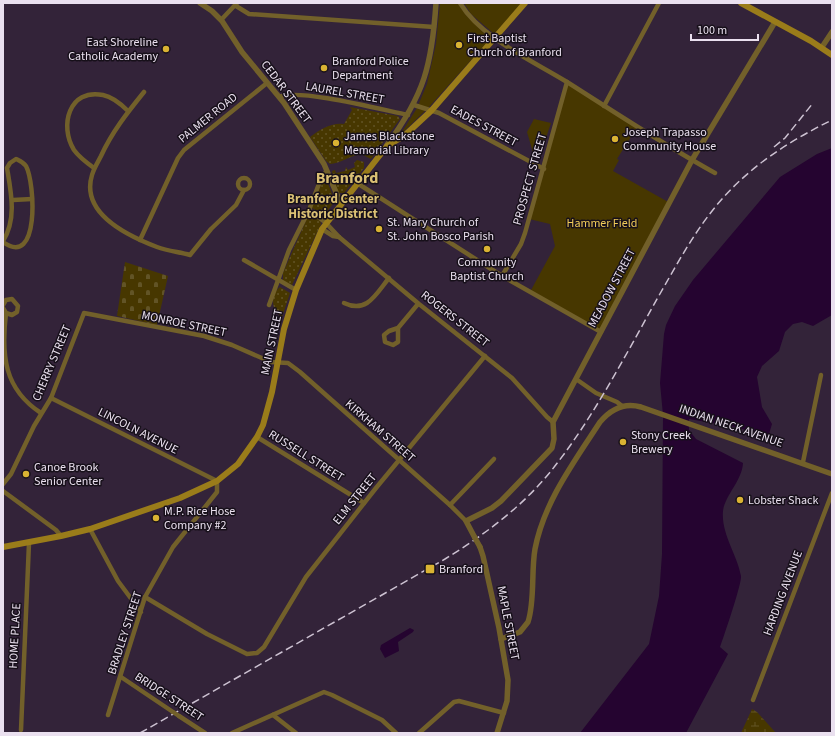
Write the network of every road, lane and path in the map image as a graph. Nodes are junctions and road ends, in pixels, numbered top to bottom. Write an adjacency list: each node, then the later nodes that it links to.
1 (200, 3): 8 (street, CEDAR STREET)
2 (436, 3): 10 (street, MAIN STREET)
3 (460, 3): 12 (street)
4 (525, 3): 12 (main road)
5 (659, 3): 20 (street)
6 (741, 3): 9 (main road)
7 (236, 4): 8 (street); 10 (street)
8 (221, 20): 16 (street, CEDAR STREET)
9 (775, 22): 13 (main road); 25 (street, MEADOW STREET)
10 (434, 27): 19 (street, MAIN STREET)
11 (832, 32): 13 (street)
12 (495, 38): 15 (street); 22 (main road)
13 (822, 48): 14 (main road)
14 (831, 54)
15 (567, 82): 20 (street); 27 (street, PROSPECT STREET)
16 (267, 83): 18 (street, CEDAR STREET); 39 (street, PALMER ROAD)
17 (144, 92): 21 (street)
18 (279, 97): 23 (street, LAUREL STREET); 28 (street, CEDAR STREET)
19 (414, 104): 22 (street, EADES STREET); 23 (street, MAIN STREET)
20 (604, 106): 25 (street)
21 (128, 111): 26 (street); 26 (street)
22 (430, 111): 24 (main road); 27 (street, EADES STREET)
23 (408, 115): 24 (street, MAIN STREET)
24 (387, 146): 30 (main road, MAIN STREET)
25 (692, 160): 29 (street); 54 (street, MEADOW STREET)
26 (94, 168): 39 (street)
27 (544, 169): 42 (street, PROSPECT STREET)
28 (326, 171): 34 (street, CEDAR STREET); 35 (street)
29 (715, 173)
30 (357, 183): 34 (main road, MAIN STREET); 42 (street)
31 (244, 190): 39 (street)
32 (32, 199): 33 (street); 33 (street); 40 (street)
33 (12, 200): 40 (street)
34 (340, 204): 36 (main road, MAIN STREET)
35 (309, 210): 36 (street, ROGERS STREET); 44 (street)
36 (326, 223): 37 (main road, MAIN STREET); 38 (street, ROGERS STREET)
37 (322, 229): 38 (street, ROGERS STREET); 45 (main road, MAIN STREET)
38 (339, 237): 43 (street, ROGERS STREET)
39 (140, 240)
40 (3, 242)
41 (244, 260): 44 (street)
42 (502, 276): 54 (street)
43 (389, 278): 46 (street); 47 (street, ROGERS STREET)
44 (277, 280): 45 (street); 49 (street)
45 (296, 290): 56 (main road, MAIN STREET)
46 (344, 303)
47 (418, 304): 53 (street); 55 (street, ROGERS STREET)
48 (3, 305): 51 (street)
49 (269, 305)
50 (3, 308): 51 (street)
51 (6, 313): 61 (street)
52 (84, 313): 56 (street, MONROE STREET); 59 (street, CHERRY STREET)
53 (398, 328)
54 (601, 332): 58 (street, MEADOW STREET)
55 (486, 356): 62 (street, ROGERS STREET); 65 (street, ELM STREET)
56 (278, 362): 63 (main road, MAIN STREET); 65 (street, KIRKHAM STREET)
57 (821, 375): 66 (street)
58 (576, 378): 60 (street, INDIAN NECK AVENUE); 62 (street, MEADOW STREET)
59 (51, 398): 61 (street, CHERRY STREET); 68 (street, LINCOLN AVENUE)
60 (622, 406): 66 (street, INDIAN NECK AVENUE); 81 (street)
61 (41, 413): 69 (street, CHERRY STREET)
62 (553, 422): 74 (street)
63 (258, 438): 68 (main road, MAIN STREET); 72 (street, RUSSELL STREET)
64 (494, 459): 73 (street)
65 (400, 461): 72 (street, ELM STREET); 73 (street, KIRKHAM STREET)
66 (803, 462): 67 (street, INDIAN NECK AVENUE)
67 (832, 474)
68 (217, 481): 75 (main road, MAIN STREET); 79 (street, BRADLEY STREET)
69 (3, 484)
70 (3, 491): 76 (street)
71 (832, 493): 83 (street, HARDING AVENUE)
72 (364, 503): 79 (street, ELM STREET)
73 (450, 505): 74 (street, KIRKHAM STREET)
74 (466, 521): 81 (street, MAPLE STREET, bridge)
75 (90, 529): 76 (main road, MAIN STREET); 80 (street)
76 (61, 536): 77 (main road, MAIN STREET)
77 (29, 543): 78 (main road, MAIN STREET); 87 (street, HOME PLACE)
78 (3, 547)
79 (145, 597): 80 (street, BRADLEY STREET)
80 (141, 612): 82 (street, BRADLEY STREET)
81 (501, 638): 84 (street, MAPLE STREET)
82 (121, 677): 85 (street, BRADLEY STREET); 88 (street, BRIDGE STREET, bridge)
83 (753, 700)
84 (504, 713): 92 (street); 93 (street, MAPLE STREET)
85 (108, 715)
86 (273, 715): 89 (street); 90 (street); 91 (street)
87 (21, 730)
88 (205, 733)
89 (232, 733)
90 (296, 733)
91 (396, 733)
92 (418, 733)
93 (498, 733)

